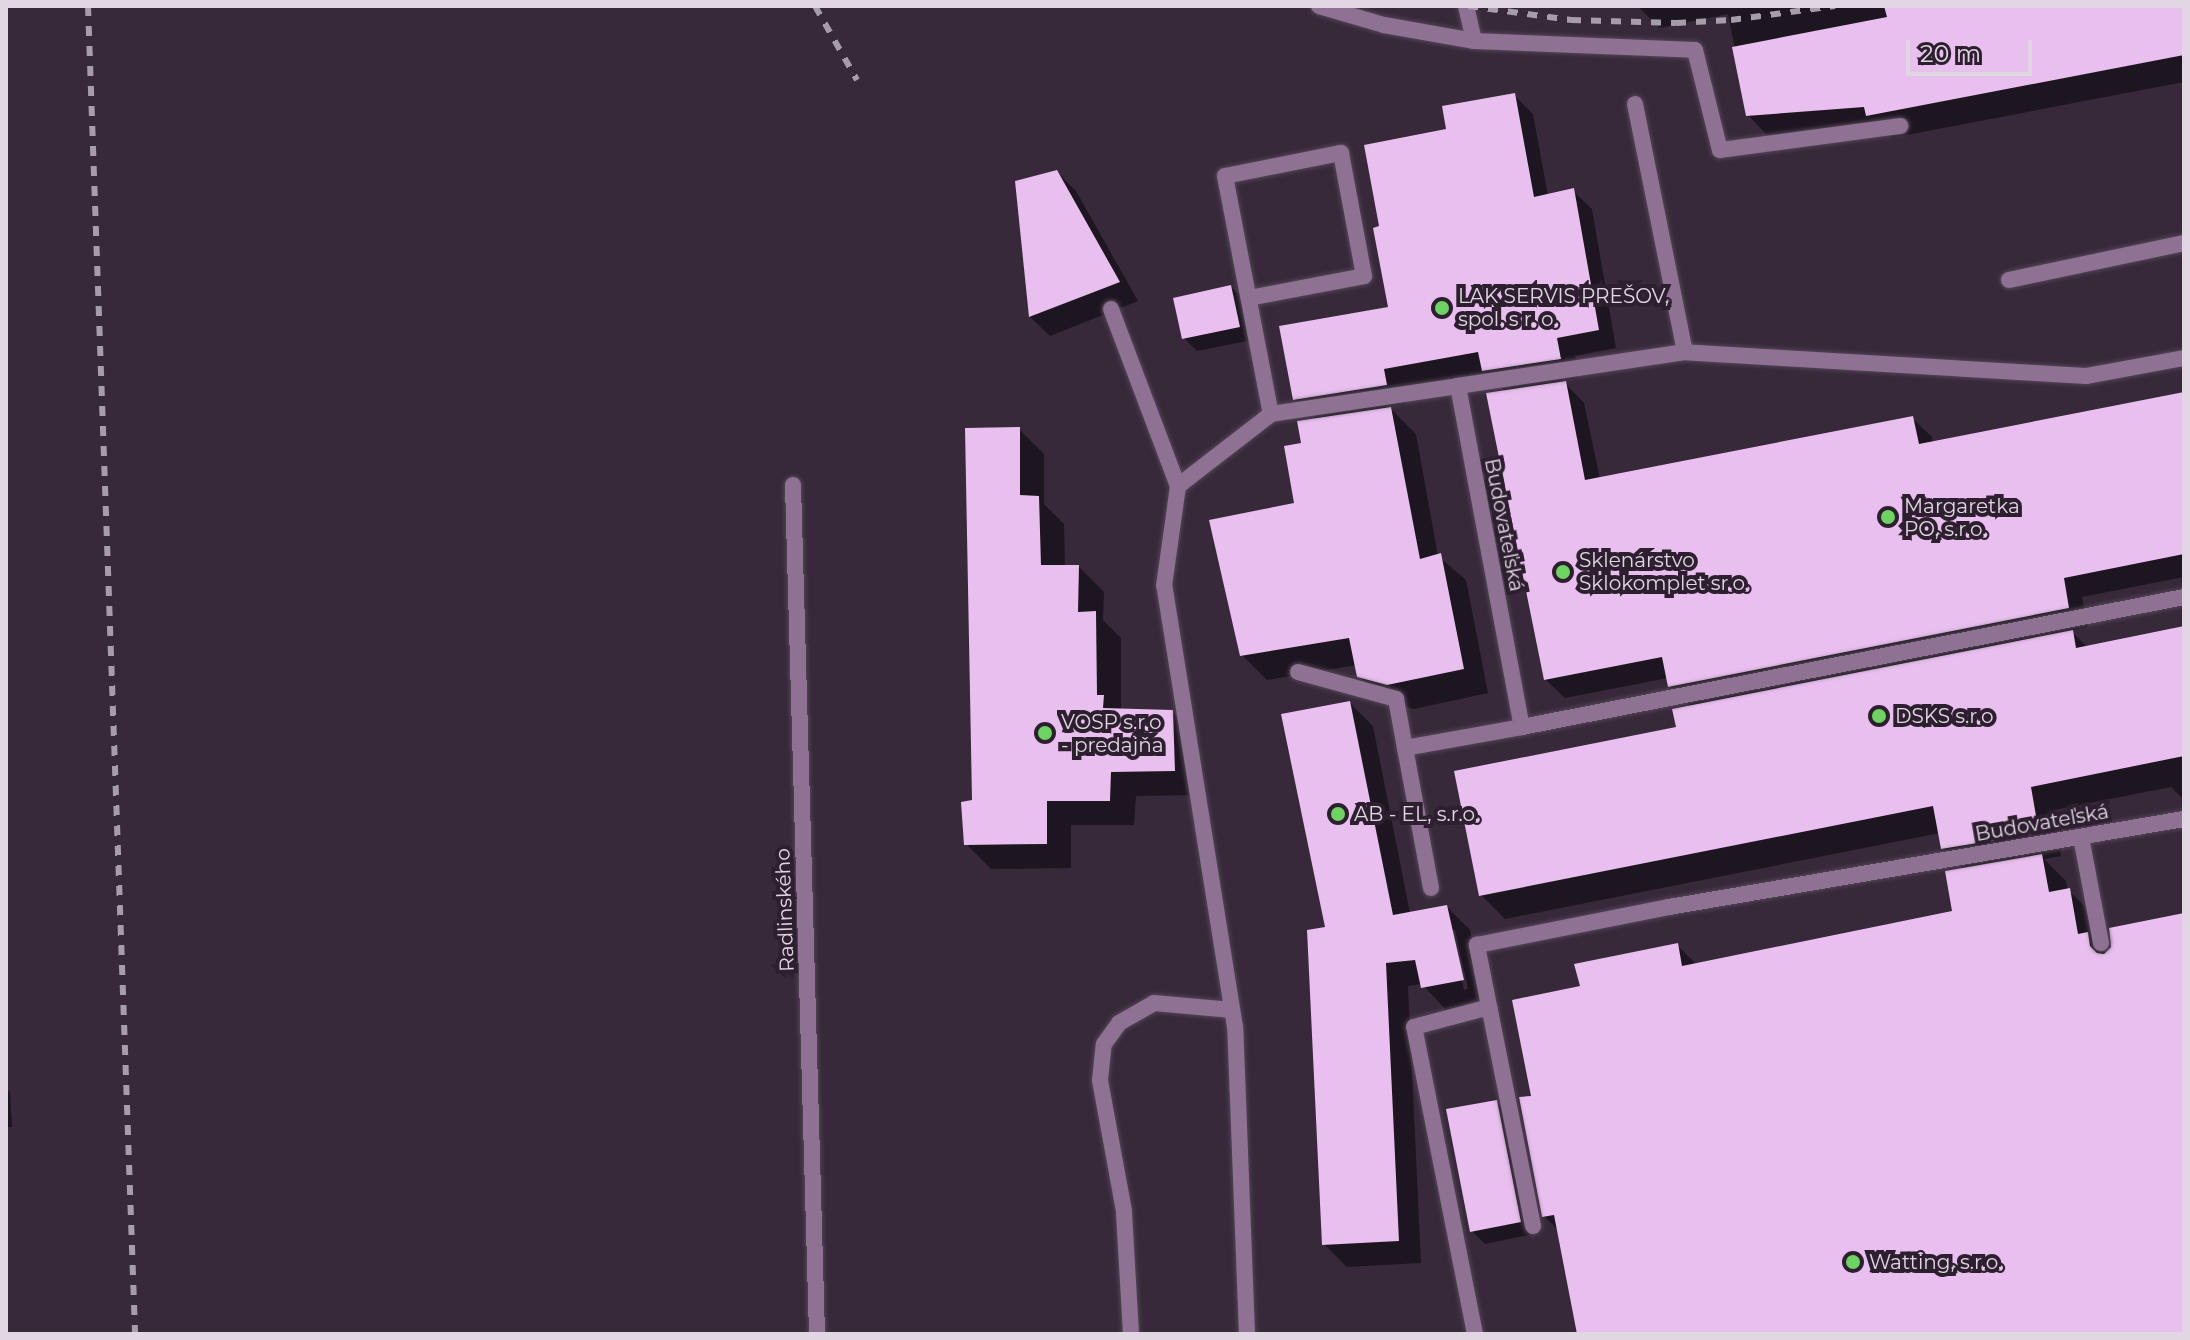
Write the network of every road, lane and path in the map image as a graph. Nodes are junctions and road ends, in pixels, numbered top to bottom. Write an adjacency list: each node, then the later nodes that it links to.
1 (1319, 6): 3 (street)
2 (1466, 6): 3 (street)
3 (1474, 41): 5 (street)
4 (1635, 104): 10 (street)
5 (1900, 126)
6 (2184, 243): 7 (street)
7 (2009, 280)
8 (1249, 298): 8 (street); 13 (street)
9 (1111, 309): 15 (street)
10 (1685, 352): 11 (street); 12 (street)
11 (2184, 358)
12 (1458, 386): 13 (street); 18 (street, Budovateľská)
13 (1271, 414): 15 (street)
14 (793, 485): 27 (street, Radlinského)
15 (1178, 486): 25 (street)
16 (2184, 597): 18 (street)
17 (1298, 672): 19 (street)
18 (1522, 727): 19 (street)
19 (1405, 748): 22 (street)
20 (2184, 819): 21 (street, Budovateľská)
21 (2081, 837): 23 (street); 24 (street, Budovateľská)
22 (1431, 888)
23 (2101, 943)
24 (1489, 1007): 26 (street); 30 (street)
25 (1232, 1010): 28 (street); 29 (street)
26 (1533, 1226)
27 (817, 1334)
28 (1131, 1334)
29 (1247, 1334)
30 (1475, 1334)

